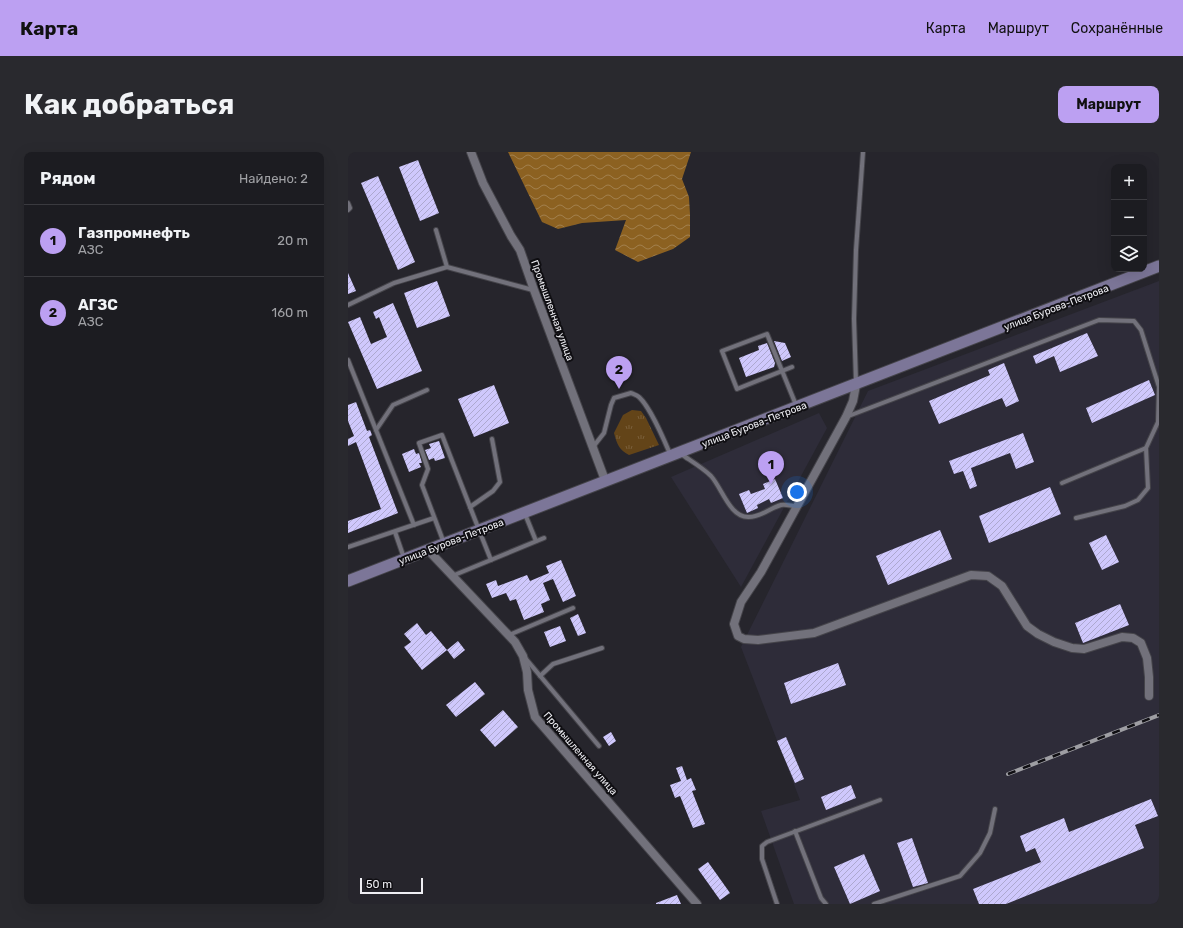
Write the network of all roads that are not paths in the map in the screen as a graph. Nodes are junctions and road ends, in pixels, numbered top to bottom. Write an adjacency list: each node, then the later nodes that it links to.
1 (471, 152): 8 (street, Промышленная улица)
2 (863, 152): 13 (lane)
3 (348, 203): 4 (lane)
4 (348, 210)
5 (436, 230): 7 (lane)
6 (1159, 266): 13 (main road, улица Бурова-Петрова)
7 (446, 267): 8 (lane); 9 (lane)
8 (534, 290): 19 (street, Промышленная улица)
9 (348, 305)
10 (348, 360): 17 (lane)
11 (792, 367): 12 (lane)
12 (782, 371): 12 (lane); 15 (lane)
13 (856, 385): 15 (main road, улица Бурова-Петрова); 16 (street)
14 (427, 390): 17 (lane)
15 (797, 408): 21 (main road, улица Бурова-Петрова)
16 (846, 418): 20 (lane); 24 (street)
17 (376, 430): 29 (lane)
18 (492, 439): 25 (lane)
19 (593, 447): 21 (lane); 22 (street, Промышленная улица)
20 (1146, 448): 23 (lane); 28 (lane)
21 (675, 454): 22 (main road, улица Бурова-Петрова); 24 (lane)
22 (605, 480): 26 (main road, улица Бурова-Петрова)
23 (1062, 483)
24 (796, 506): 46 (street)
25 (470, 507): 27 (lane); 30 (lane)
26 (524, 512): 30 (main road, улица Бурова-Петрова); 33 (lane)
27 (434, 518): 29 (lane); 34 (lane)
28 (1076, 518)
29 (414, 526): 31 (lane)
30 (479, 530): 34 (main road, улица Бурова-Петрова); 38 (lane)
31 (395, 532): 35 (lane); 37 (lane)
32 (544, 538): 33 (lane)
33 (536, 541): 38 (lane)
34 (444, 544): 36 (main road, улица Бурова-Петрова)
35 (348, 547)
36 (428, 550): 37 (main road, улица Бурова-Петрова); 39 (street, Промышленная улица)
37 (404, 559): 40 (main road, улица Бурова-Петрова)
38 (491, 560): 39 (lane)
39 (452, 576): 42 (street, Промышленная улица)
40 (348, 581)
41 (573, 608): 42 (lane)
42 (509, 636): 44 (street, Промышленная улица)
43 (602, 648): 45 (lane)
44 (523, 656): 45 (lane); 51 (street, Промышленная улица)
45 (540, 676): 47 (lane)
46 (1149, 696)
47 (600, 746)
48 (880, 800): 50 (lane)
49 (995, 809): 54 (lane)
50 (795, 831): 52 (lane); 53 (lane)
51 (697, 904)
52 (777, 904)
53 (826, 904)
54 (874, 904)

